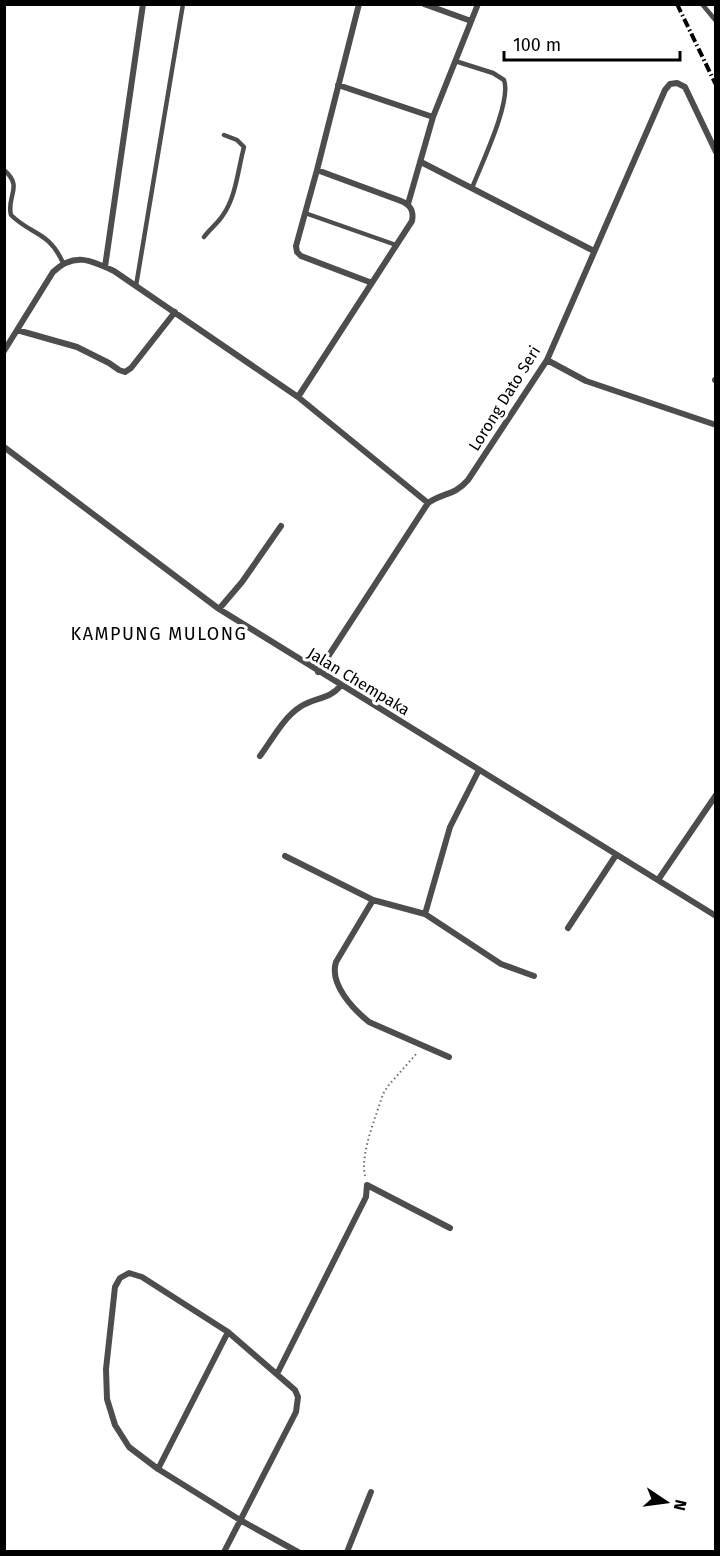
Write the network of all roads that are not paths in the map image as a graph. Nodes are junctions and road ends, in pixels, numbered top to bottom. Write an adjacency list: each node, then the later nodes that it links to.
1 (143, 4): 24 (street)
2 (183, 4): 26 (lane)
3 (359, 4): 10 (street)
4 (424, 4): 7 (street)
5 (478, 4): 7 (street)
6 (702, 4): 8 (lane)
7 (471, 21): 9 (street)
8 (716, 21)
9 (455, 61): 11 (street); 17 (lane)
10 (338, 85): 11 (street); 16 (street)
11 (433, 117): 14 (street)
12 (224, 135): 20 (lane)
13 (716, 152): 22 (street, Lorong Dato Seri)
14 (421, 162): 17 (street); 18 (street)
15 (4, 170): 23 (lane)
16 (317, 170): 18 (street); 19 (street)
17 (472, 188): 22 (street)
18 (408, 204): 21 (street)
19 (305, 213): 21 (lane); 25 (street)
20 (204, 237)
21 (396, 245): 25 (street)
22 (594, 251): 30 (street, Lorong Dato Seri)
23 (63, 263): 24 (street); 28 (street)
24 (105, 267): 26 (street)
25 (372, 283): 31 (street)
26 (136, 286): 27 (street)
27 (175, 312): 28 (street); 31 (street)
28 (17, 330): 29 (street)
29 (4, 351)
30 (547, 360): 32 (street); 34 (street, Lorong Dato Seri)
31 (298, 397): 34 (street)
32 (716, 425)
33 (4, 447): 36 (street, Jalan Chempaka)
34 (428, 503): 37 (street)
35 (281, 526): 36 (street)
36 (219, 609): 37 (street, Jalan Chempaka)
37 (318, 672): 38 (street, Jalan Chempaka)
38 (341, 685): 39 (street); 40 (street, Jalan Chempaka)
39 (260, 756)
40 (479, 770): 42 (street, Jalan Chempaka); 46 (street)
41 (716, 795): 44 (street)
42 (616, 855): 44 (street, Jalan Chempaka); 48 (street)
43 (285, 856): 45 (street)
44 (658, 880): 47 (street, Jalan Chempaka)
45 (373, 900): 46 (street); 50 (street)
46 (425, 914): 49 (street)
47 (716, 916)
48 (568, 928)
49 (534, 976)
50 (449, 1057)
51 (450, 1228): 53 (street)
52 (228, 1332): 53 (street); 54 (street); 54 (street)
53 (277, 1374): 56 (street)
54 (158, 1470): 56 (street)
55 (371, 1492): 59 (street)
56 (240, 1520): 57 (street); 58 (street)
57 (224, 1551)
58 (298, 1551)
59 (347, 1551)

